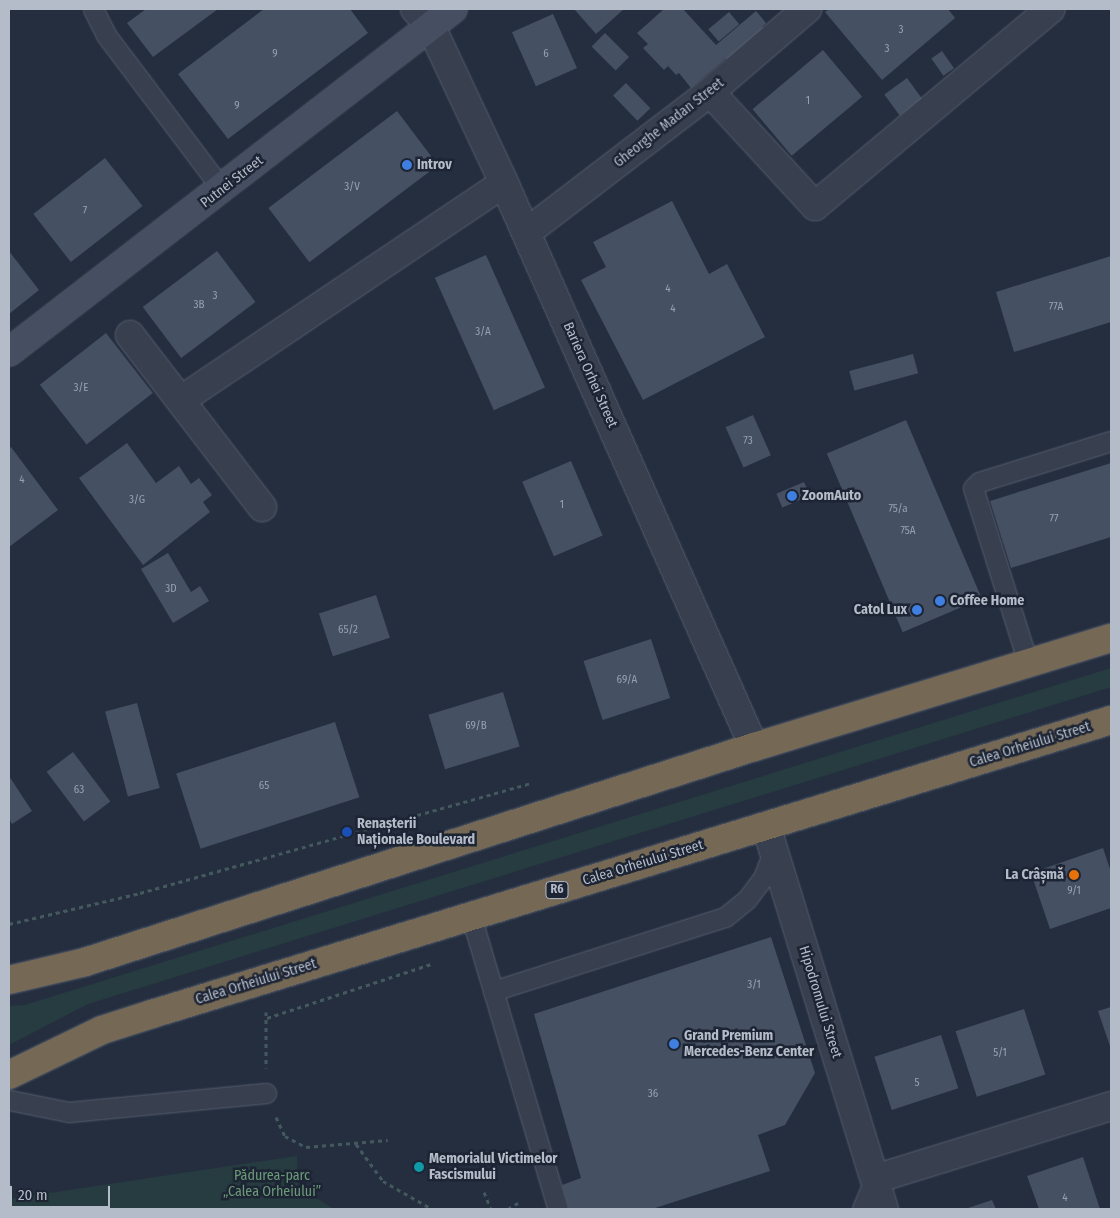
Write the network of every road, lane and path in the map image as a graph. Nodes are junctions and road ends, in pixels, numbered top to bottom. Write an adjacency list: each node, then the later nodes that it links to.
1 (93, 9): 8 (lane)
2 (452, 9): 5 (street, Putnei Street)
3 (807, 9): 6 (street, Gheorghe Madan Street)
4 (1051, 9): 6 (street)
5 (423, 18): 7 (street, Bariera Orhei Street); 8 (street, Putnei Street)
6 (710, 92): 9 (street, Gheorghe Madan Street)
7 (504, 183): 9 (street, Bariera Orhei Street); 12 (street)
8 (223, 190): 11 (street, Putnei Street)
9 (527, 232): 18 (street, Bariera Orhei Street)
10 (130, 335): 12 (street)
11 (9, 352)
12 (181, 400): 14 (street)
13 (1111, 441): 16 (lane)
14 (262, 506)
15 (1111, 638): 16 (highway)
16 (1028, 664): 18 (highway)
17 (1111, 720): 20 (highway, Calea Orheiului Street / R6)
18 (754, 747): 24 (highway)
19 (539, 781): 23 (path)
20 (766, 826): 21 (street, Hipodromului Street); 22 (highway, Calea Orheiului Street / R6)
21 (773, 852): 26 (lane); 33 (street, Hipodromului Street)
22 (471, 916): 25 (highway, Calea Orheiului Street / R6); 26 (lane)
23 (9, 924)
24 (9, 980)
25 (261, 981): 27 (highway, Calea Orheiului Street / R6); 28 (path)
26 (493, 991): 41 (lane)
27 (9, 1075)
28 (266, 1093): 29 (lane); 32 (path)
29 (9, 1100)
30 (1111, 1106): 33 (street)
31 (388, 1140): 32 (path)
32 (356, 1143): 38 (path)
33 (875, 1179): 42 (lane); 43 (street, Hipodromului Street)
34 (9, 1184): 35 (path)
35 (9, 1190)
36 (484, 1192): 39 (path)
37 (518, 1203): 40 (path)
38 (432, 1209)
39 (491, 1209)
40 (508, 1209)
41 (558, 1209)
42 (862, 1209)
43 (884, 1209)

